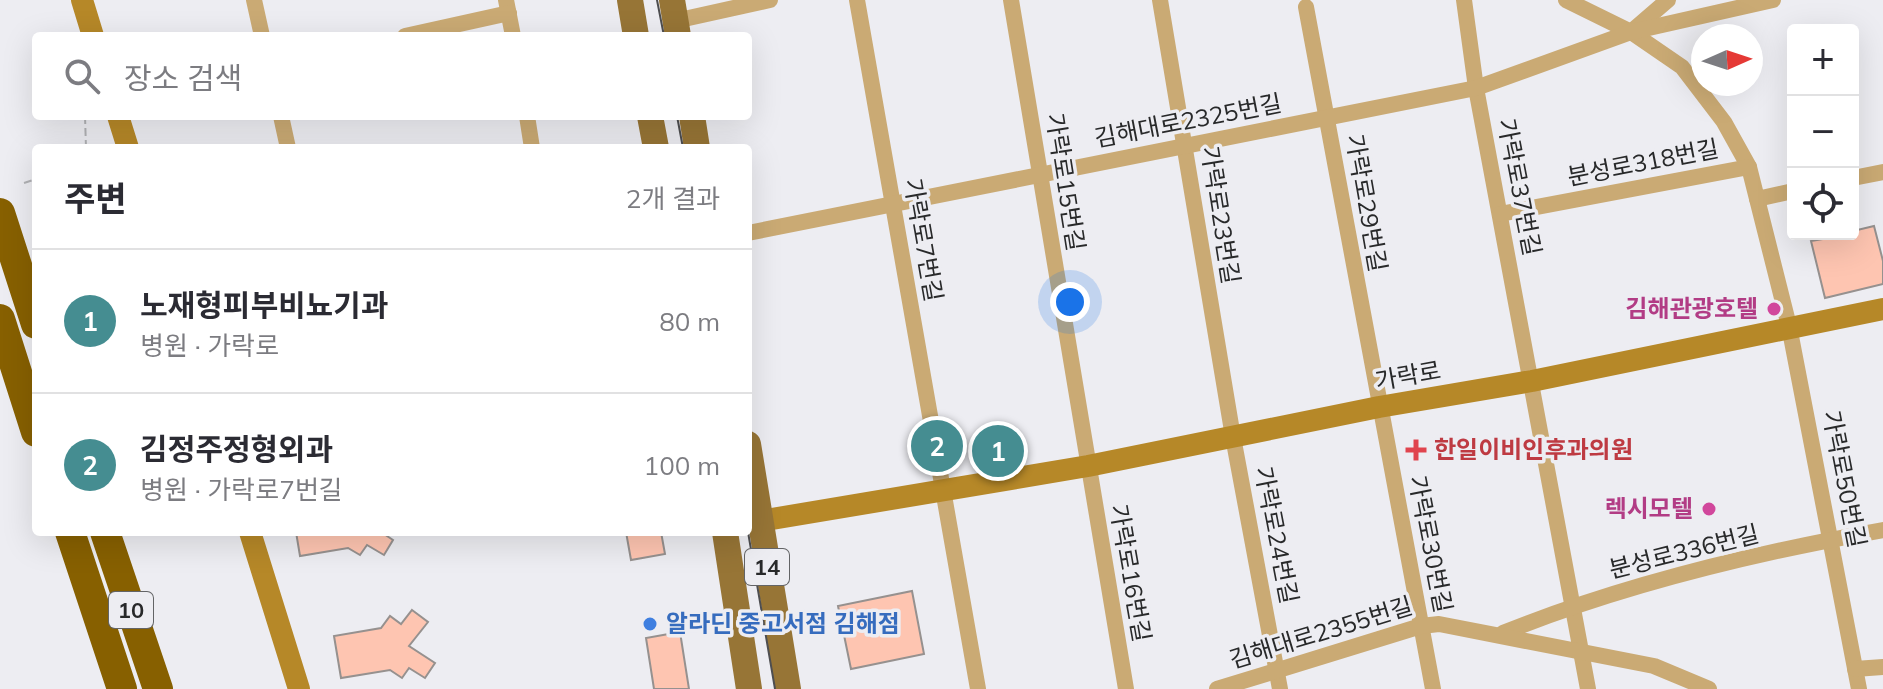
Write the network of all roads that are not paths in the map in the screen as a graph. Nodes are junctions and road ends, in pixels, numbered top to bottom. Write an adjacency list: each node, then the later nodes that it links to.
1 (82, 0): 15 (street)
2 (254, 0): 16 (street)
3 (630, 0): 19 (main road)
4 (770, 0): 14 (street)
5 (857, 0): 40 (street, 가락로7번길)
6 (1011, 0): 36 (street, 가락로15번길)
7 (1160, 0): 33 (street, 가락로23번길)
8 (1464, 0): 21 (street, 가락로37번길)
9 (1566, 0): 20 (street, 가락로50번길)
10 (1668, 0): 20 (street)
11 (1773, 0): 20 (street)
12 (508, 7): 17 (street); 18 (street)
13 (1306, 7): 22 (street, 가락로29번길)
14 (675, 19)
15 (92, 32)
16 (261, 32)
17 (419, 32)
18 (512, 32)
19 (635, 32)
20 (1631, 32): 21 (street, 김해대로2325번길); 34 (street, 가락로50번길)
21 (1476, 88): 22 (street, 김해대로2325번길); 42 (street, 가락로37번길)
22 (1326, 118): 33 (street, 김해대로2325번길); 49 (street, 가락로29번길)
23 (119, 120): 28 (street)
24 (282, 120): 29 (street)
25 (528, 120): 30 (street)
26 (651, 120): 31 (main road)
27 (693, 120): 32 (main road)
28 (127, 144)
29 (287, 144)
30 (531, 144)
31 (655, 144)
32 (696, 144)
33 (1185, 146): 36 (street, 김해대로2325번길); 51 (street, 가락로23번길)
34 (1749, 167): 39 (street, 가락로50번길); 42 (street, 분성로318번길)
35 (1883, 172): 37 (street)
36 (1040, 175): 40 (street, 김해대로2325번길); 52 (street, 가락로15번길)
37 (1859, 177)
38 (1787, 192): 39 (street)
39 (1757, 199): 47 (street, 가락로50번길)
40 (892, 204): 43 (street, 김해대로2325번길); 53 (street, 가락로7번길)
41 (0, 213): 45 (highway)
42 (1500, 214): 48 (street, 가락로37번길)
43 (752, 232)
44 (1883, 309): 47 (street, 가락로)
45 (32, 312)
46 (0, 319): 50 (highway)
47 (1789, 326): 48 (street, 가락로); 61 (street, 가락로50번길)
48 (1532, 381): 49 (street, 가락로); 62 (street, 가락로37번길)
49 (1379, 407): 51 (street, 가락로); 63 (street, 가락로30번길)
50 (32, 419)
51 (1233, 437): 52 (street, 가락로); 67 (street, 가락로24번길)
52 (1088, 466): 53 (street, 가락로); 75 (street, 가락로16번길)
53 (941, 488): 55 (street, 가락로); 74 (street)
54 (752, 489): 55 (main road, 14)
55 (755, 522): 73 (main road, 14)
56 (1883, 530): 61 (street, 분성로336번길)
57 (71, 536): 69 (highway, 10)
58 (106, 536): 70 (highway, 10)
59 (251, 536): 71 (street)
60 (726, 536): 72 (main road, 14)
61 (1831, 539): 62 (street, 분성로336번길); 68 (street, 가락로50번길)
62 (1573, 605): 64 (street, 분성로336번길); 65 (street, 가락로37번길)
63 (1421, 626): 64 (street, 김해대로2355번길); 67 (street, 김해대로2355번길); 78 (street, 가락로30번길)
64 (1502, 634): 65 (street, 김해대로2355번길)
65 (1580, 649): 79 (street, 가락로37번길); 80 (street, 김해대로2355번길)
66 (1883, 667): 68 (street)
67 (1276, 668): 76 (street, 김해대로2355번길); 77 (street, 가락로24번길)
68 (1855, 669): 81 (street, 가락로50번길)
69 (122, 689)
70 (158, 689)
71 (299, 689)
72 (749, 689)
73 (788, 689)
74 (978, 689)
75 (1126, 689)
76 (1217, 689)
77 (1280, 689)
78 (1433, 689)
79 (1588, 689)
80 (1709, 689)
81 (1859, 689)

